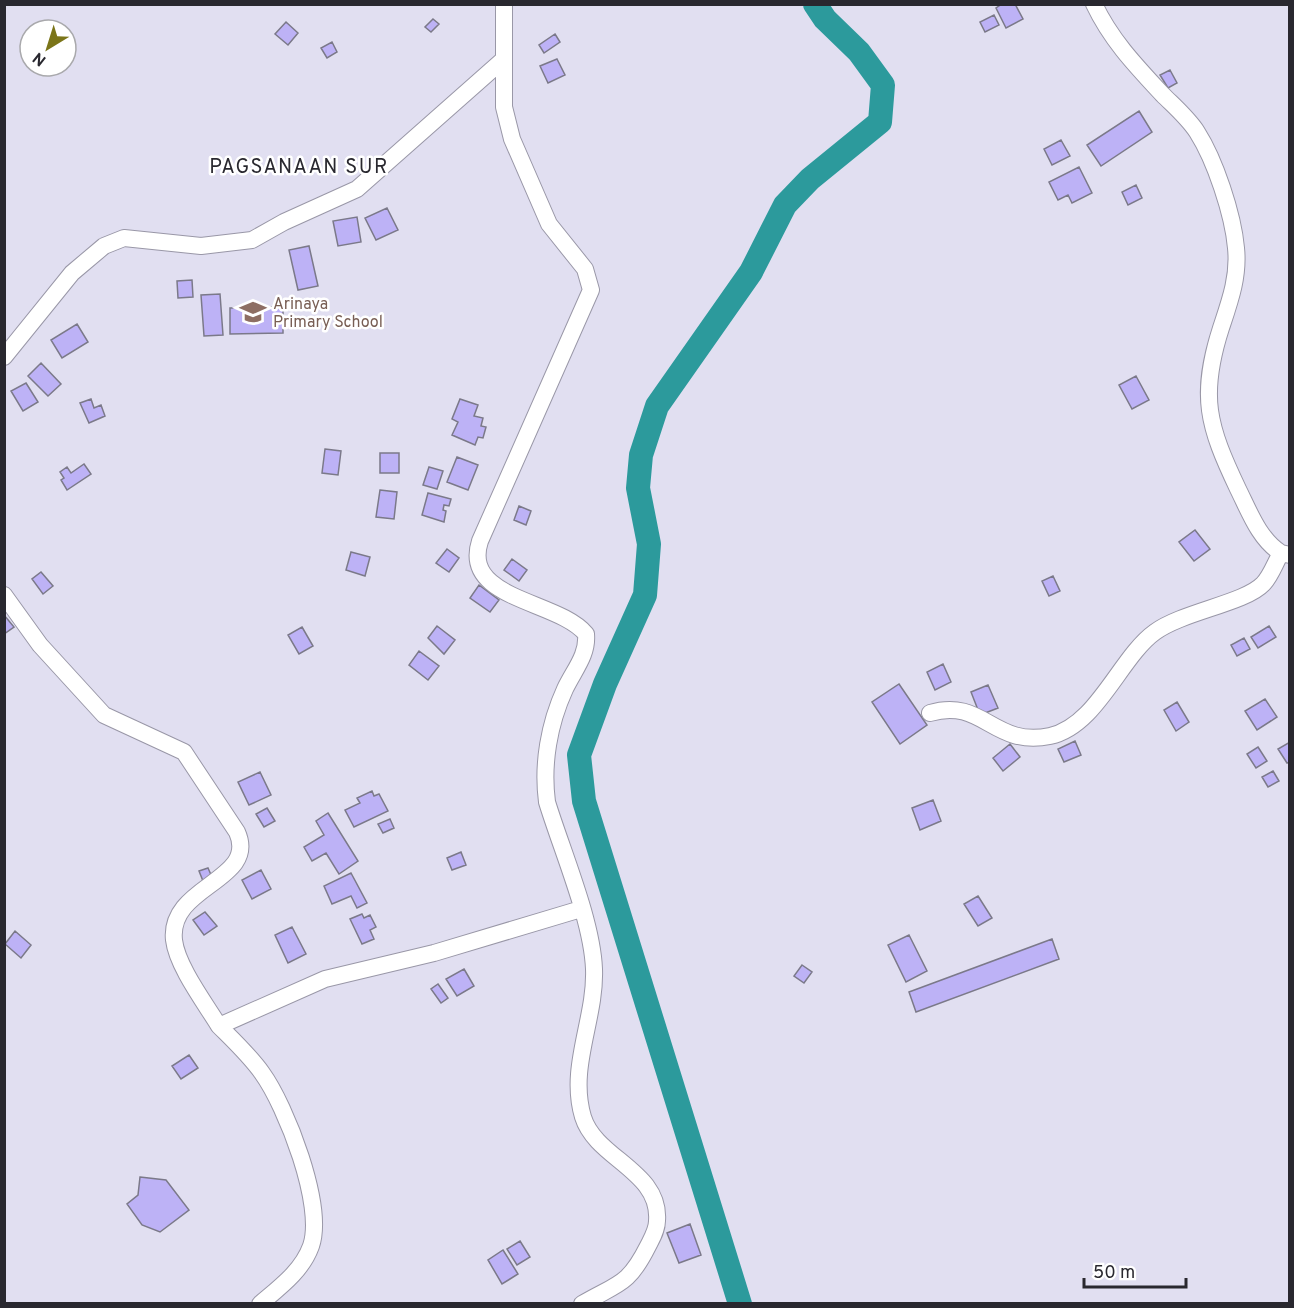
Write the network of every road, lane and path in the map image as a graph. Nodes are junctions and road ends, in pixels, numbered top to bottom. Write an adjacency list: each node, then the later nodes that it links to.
1 (504, 4): 3 (street)
2 (1094, 4): 5 (street)
3 (504, 59): 4 (street); 8 (street)
4 (4, 357)
5 (1285, 554): 7 (street)
6 (4, 595): 9 (street)
7 (930, 713)
8 (581, 909): 9 (street); 11 (street)
9 (219, 1026): 10 (street)
10 (260, 1304)
11 (582, 1304)

